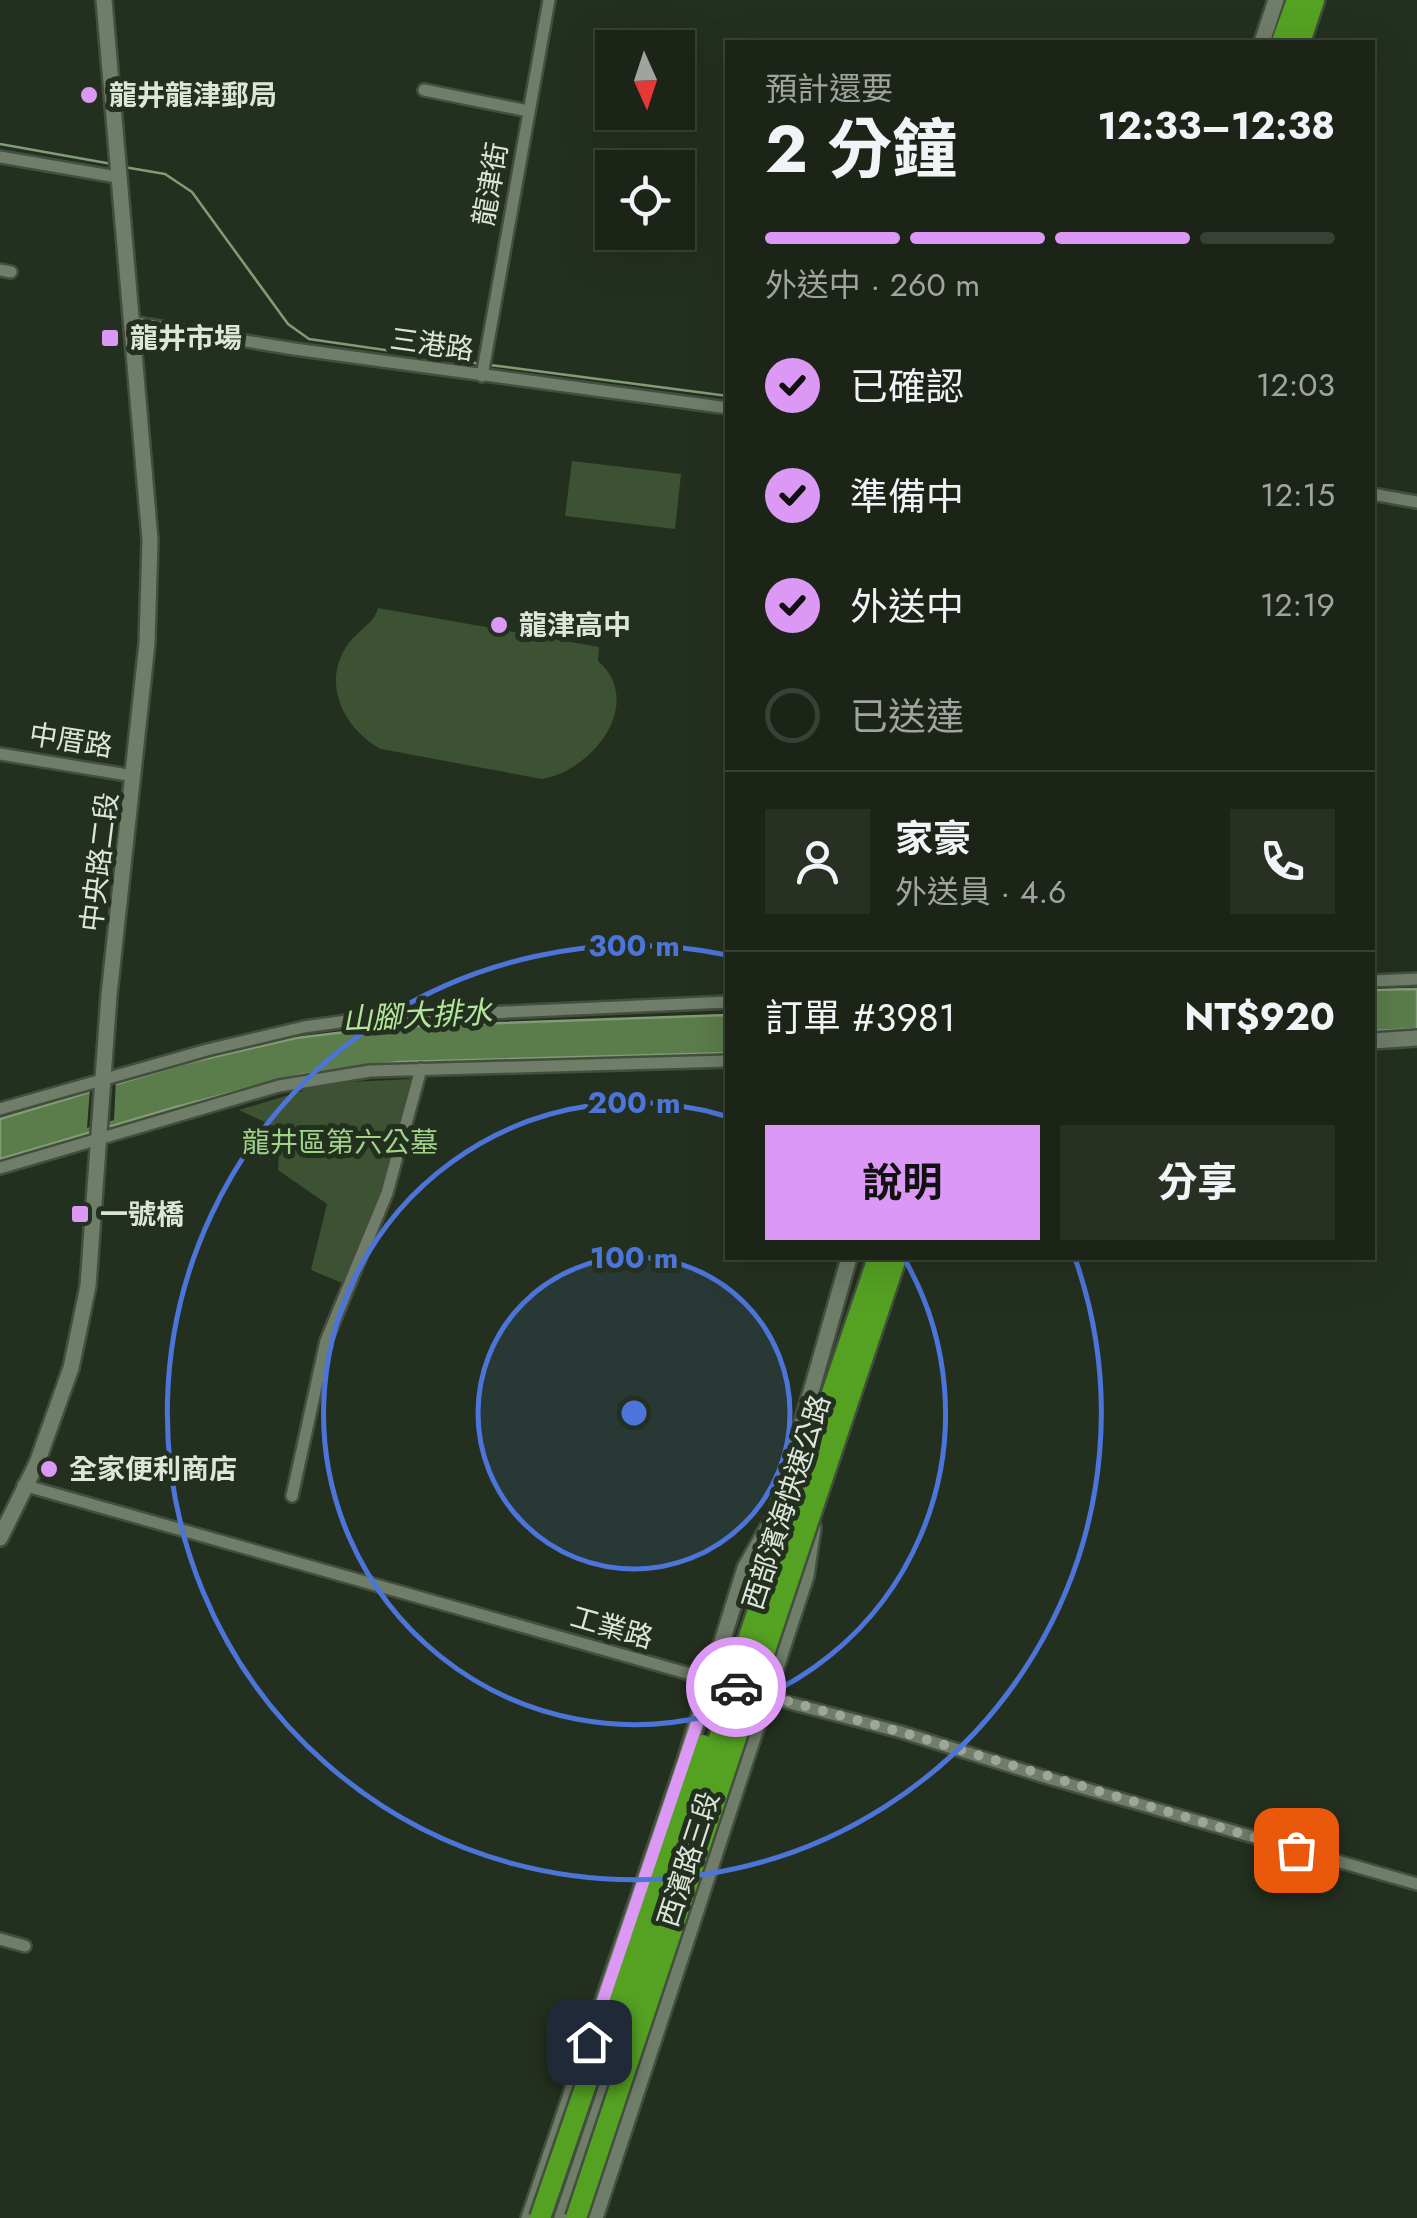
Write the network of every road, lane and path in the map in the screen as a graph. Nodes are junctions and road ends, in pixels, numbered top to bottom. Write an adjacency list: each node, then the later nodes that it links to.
1 (104, 0): 14 (street, 中央路二段)
2 (549, 0): 12 (street, 龍津街)
3 (1276, 0): 7 (street)
4 (1296, 0): 8 (highway)
5 (1314, 0): 9 (highway)
6 (1323, 0): 10 (street)
7 (1263, 40)
8 (1283, 40)
9 (1301, 40)
10 (1309, 40)
11 (424, 90): 12 (street)
12 (528, 111): 16 (street, 龍津街)
13 (0, 156): 14 (street)
14 (117, 176): 15 (street, 中央路二段)
15 (130, 322): 16 (street, 三港路); 21 (street, 中央路二段)
16 (482, 376): 17 (street, 三港路)
17 (725, 408)
18 (1375, 495): 19 (street)
19 (1417, 502)
20 (0, 754): 21 (street, 中厝路)
21 (134, 776): 29 (street, 中央路二段)
22 (1417, 979): 23 (street)
23 (1375, 981)
24 (725, 1002): 29 (street)
25 (1417, 1038): 26 (street)
26 (1375, 1041)
27 (725, 1060): 28 (street)
28 (421, 1069): 31 (street); 38 (street)
29 (102, 1082): 30 (street); 31 (street, 中央路二段)
30 (0, 1110)
31 (98, 1141): 32 (street); 37 (street, 中央路二段)
32 (0, 1168)
33 (847, 1260): 40 (street, 西濱路三段)
34 (877, 1260): 44 (highway, 西部濱海快速公路, bridge)
35 (898, 1260): 39 (street, 西濱路三段)
36 (898, 1260): 46 (highway, 西部濱海快速公路, bridge)
37 (23, 1485): 41 (street, 中央路二段); 43 (street, 工業路)
38 (292, 1496)
39 (815, 1514): 42 (street, 西濱路三段); 45 (street, 西濱路三段)
40 (775, 1515): 42 (street, 西濱路三段); 43 (street, 西濱路三段)
41 (0, 1538)
42 (758, 1630): 44 (street, 西濱路三段)
43 (711, 1682): 44 (street, 工業路); 50 (street, 西濱路三段)
44 (738, 1684): 45 (street, 工業路); 51 (highway, bridge); 52 (highway, 西部濱海快速公路, bridge)
45 (766, 1698): 47 (street, 工業路); 55 (street, 西濱路三段)
46 (725, 1774): 53 (highway, 西部濱海快速公路, bridge); 54 (highway, bridge)
47 (1417, 1884)
48 (0, 1939): 49 (street)
49 (24, 1946)
50 (528, 2218)
51 (540, 2218)
52 (562, 2218)
53 (576, 2218)
54 (585, 2218)
55 (595, 2218)

